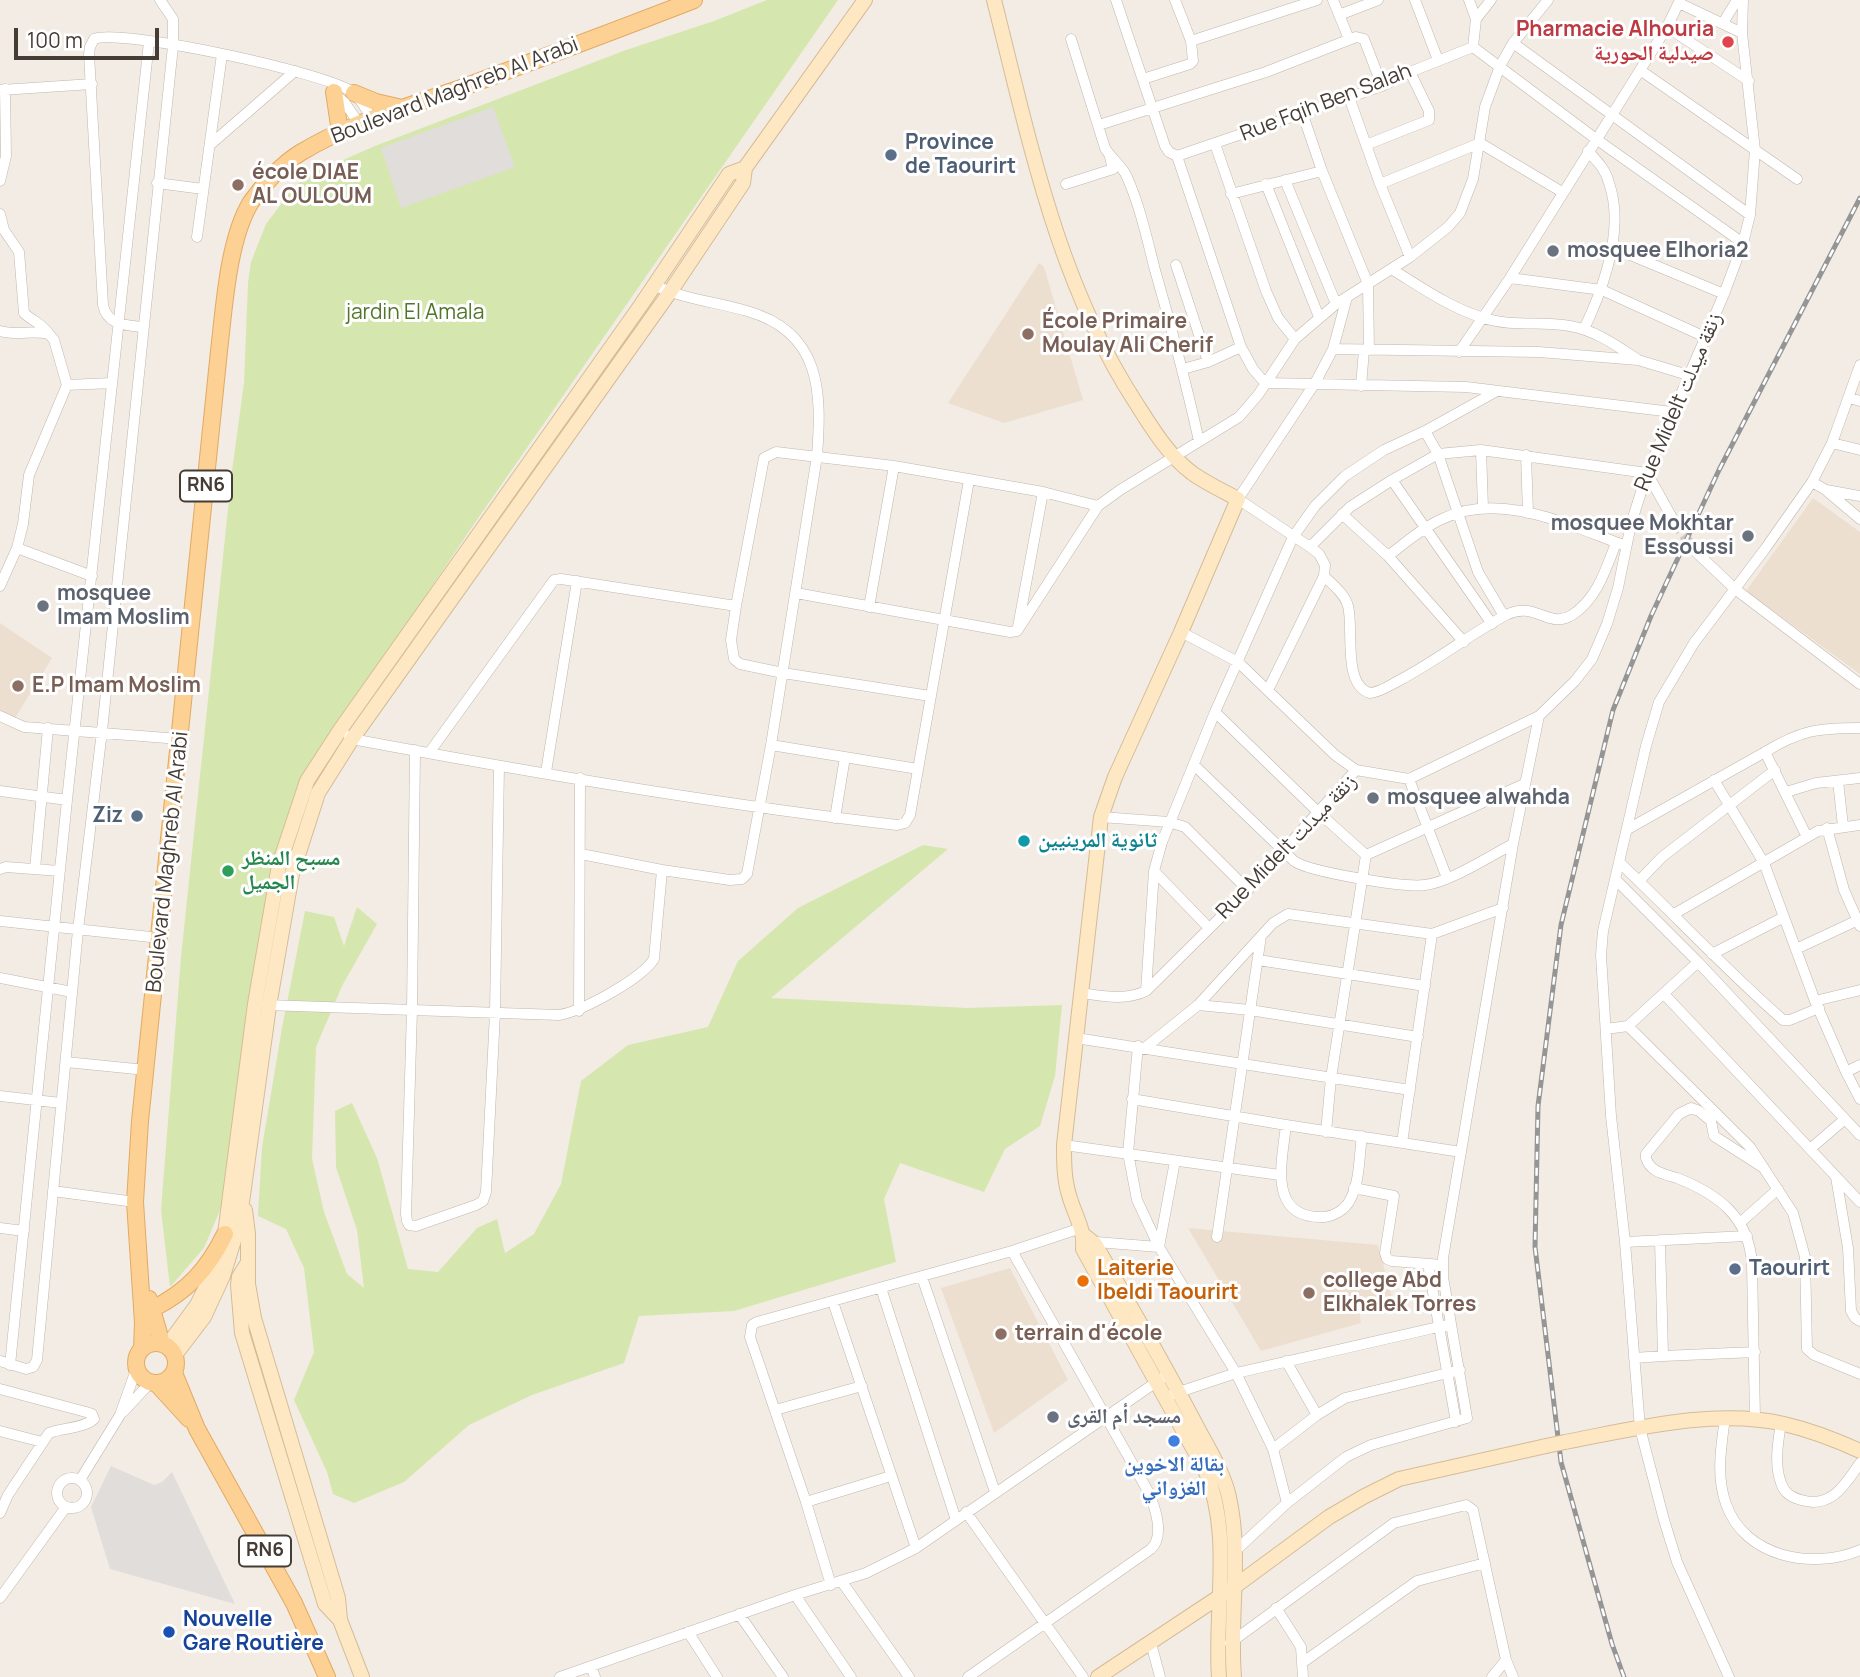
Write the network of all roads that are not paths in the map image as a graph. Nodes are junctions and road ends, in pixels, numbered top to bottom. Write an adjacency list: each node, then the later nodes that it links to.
1 (160, 0): 27 (street)
2 (694, 0): 44 (main road, Boulevard Maghreb Al Arabi / RN6)
3 (865, 0): 60 (street)
4 (993, 0): 125 (street)
5 (1116, 0): 36 (street)
6 (1175, 0): 24 (street)
7 (1315, 0): 24 (street)
8 (1333, 0): 17 (street)
9 (1378, 0): 17 (street)
10 (1415, 0): 30 (street)
11 (1469, 0): 18 (street)
12 (1491, 0): 18 (street)
13 (1548, 0): 26 (street)
14 (1737, 0): 19 (street)
15 (1743, 0): 21 (street, Rue Midelt زنقة ميدلت)
16 (1680, 1): 19 (street); 20 (street)
17 (1339, 15): 23 (street)
18 (1476, 19): 28 (street)
19 (1723, 23): 21 (street)
20 (1667, 27): 32 (street); 37 (street)
21 (1742, 33): 37 (street, Rue Midelt زنقة ميدلت)
22 (1071, 39): 49 (street)
23 (1349, 39): 39 (street); 45 (street)
24 (1191, 41): 36 (street)
25 (149, 42): 27 (street); 38 (street); 90 (street)
26 (1513, 43): 31 (street); 47 (street)
27 (173, 46): 29 (street); 65 (street)
28 (1473, 47): 30 (street, Rue Fqih Ben Salah); 31 (street)
29 (222, 54): 33 (street); 53 (street)
30 (1438, 61): 34 (street, Rue Fqih Ben Salah)
31 (1500, 66): 51 (street); 52 (street)
32 (1640, 70): 47 (street); 56 (street)
33 (295, 72): 35 (street); 53 (street)
34 (1410, 72): 39 (street, Rue Fqih Ben Salah); 55 (street)
35 (318, 79): 41 (street); 42 (street)
36 (1143, 79): 45 (street)
37 (1749, 81): 56 (street, Rue Midelt زنقة ميدلت)
38 (92, 85): 40 (street); 90 (street)
39 (1382, 86): 43 (street, Rue Fqih Ben Salah)
40 (3, 89): 64 (street)
41 (334, 92): 48 (street); 50 (main road)
42 (354, 93): 44 (main road); 48 (street)
43 (1349, 97): 46 (street, Rue Fqih Ben Salah); 55 (street)
44 (404, 108): 48 (main road, Boulevard Maghreb Al Arabi / RN6)
45 (1153, 108): 49 (street); 59 (street)
46 (1303, 115): 54 (street, Rue Fqih Ben Salah); 61 (street)
47 (1612, 115): 51 (street); 73 (street)
48 (366, 122): 50 (main road, Boulevard Maghreb Al Arabi / RN6)
49 (1099, 125): 58 (street)
50 (340, 132): 176 (main road, Boulevard Maghreb Al Arabi / RN6)
51 (1596, 139): 57 (street); 75 (street)
52 (1480, 142): 68 (street); 70 (street); 77 (street)
53 (211, 144): 69 (street)
54 (1215, 144): 59 (street, Rue Fqih Ben Salah); 71 (street)
55 (1366, 145): 68 (street)
56 (1755, 150): 62 (street); 73 (street, Rue Midelt زنقة ميدلت)
57 (1588, 151): 70 (street); 76 (street)
58 (1110, 156): 66 (street); 104 (street)
59 (1177, 156): 97 (street)
60 (745, 168): 82 (street); 84 (street)
61 (1322, 170): 63 (street); 81 (street)
62 (1797, 179)
63 (1285, 180): 67 (street); 87 (street)
64 (0, 181)
65 (158, 183): 69 (street); 91 (street)
66 (1066, 184)
67 (1266, 184): 71 (street); 88 (street)
68 (1380, 184): 77 (street)
69 (203, 189): 74 (street)
70 (1562, 192): 80 (street)
71 (1231, 194): 96 (street)
72 (0, 214): 94 (street)
73 (1750, 215): 75 (street, Rue Midelt زنقة ميدلت)
74 (197, 237)
75 (1743, 243): 85 (street, Rue Midelt زنقة ميدلت)
76 (1611, 247): 83 (street); 85 (street)
77 (1410, 257): 79 (street)
78 (1176, 265): 102 (street)
79 (1393, 270): 81 (street); 89 (street)
80 (1510, 278): 83 (street); 89 (street)
81 (1368, 284): 86 (street); 99 (street)
82 (654, 285): 84 (street); 110 (street)
83 (1602, 290): 92 (street); 95 (street)
84 (670, 292): 113 (street); 124 (street)
85 (1724, 295): 95 (street, Rue Midelt زنقة ميدلت)
86 (1347, 297): 87 (street); 98 (street)
87 (1336, 304): 88 (street)
88 (1319, 317): 96 (street)
89 (1483, 318): 92 (street); 100 (street)
90 (118, 324): 91 (street); 106 (street)
91 (142, 327): 175 (street)
92 (1584, 329): 101 (street)
93 (0, 331): 94 (street)
94 (49, 334): 109 (street)
95 (1705, 337): 105 (street, Rue Midelt زنقة ميدلت)
96 (1295, 339): 107 (street)
97 (1241, 347): 102 (street); 107 (street)
98 (1333, 349): 99 (street); 108 (street)
99 (1366, 350): 100 (street); 111 (street)
100 (1459, 352): 101 (street)
101 (1638, 360): 105 (street)
102 (1208, 362): 104 (street)
103 (1860, 365): 114 (street)
104 (1183, 369): 118 (street)
105 (1688, 375): 116 (street, Rue Midelt زنقة ميدلت)
106 (112, 383): 109 (street); 149 (street)
107 (1265, 383): 108 (street); 118 (street)
108 (1315, 383): 111 (street); 134 (street)
109 (67, 385): 146 (street)
110 (583, 386): 113 (street); 174 (street)
111 (1361, 386): 112 (street)
112 (1496, 391): 116 (street); 117 (street)
113 (597, 396): 177 (street)
114 (1849, 398): 115 (street); 119 (street)
115 (1860, 401)
116 (1672, 412): 127 (street, Rue Midelt زنقة ميدلت)
117 (1424, 431): 122 (street); 143 (street)
118 (1199, 441): 125 (street)
119 (1832, 443): 121 (street); 130 (street)
120 (1481, 450): 122 (street); 123 (street); 136 (street)
121 (1860, 450)
122 (1438, 454): 129 (street); 137 (street)
123 (1526, 455): 127 (street); 138 (street)
124 (817, 456): 126 (street); 154 (street); 155 (street)
125 (1175, 457): 134 (street); 135 (street)
126 (894, 466): 128 (street); 156 (street)
127 (1647, 473): 141 (street); 144 (street, Rue Midelt زنقة ميدلت)
128 (969, 480): 132 (street); 158 (street)
129 (1392, 480): 139 (street); 142 (street)
130 (1812, 482): 131 (street); 153 (street)
131 (1826, 491): 133 (street); 140 (street)
132 (1043, 492): 135 (street); 160 (street)
133 (1860, 496)
134 (1238, 499): 143 (street); 161 (street)
135 (1098, 506): 160 (street)
136 (1483, 508): 137 (street); 138 (street)
137 (1457, 513): 142 (street); 157 (street)
138 (1528, 513): 144 (street)
139 (1342, 514): 145 (street); 148 (street)
140 (1860, 519)
141 (1675, 523)
142 (1425, 528): 148 (street); 159 (street)
143 (1293, 537): 145 (street); 163 (street)
144 (1621, 544): 157 (street); 170 (street, Rue Midelt زنقة ميدلت)
145 (1310, 547): 150 (street)
146 (17, 548): 149 (street); 152 (street)
147 (1696, 552): 153 (street)
148 (1388, 556): 162 (street)
149 (92, 576): 173 (street)
150 (1324, 576): 162 (street); 166 (street)
151 (576, 581): 155 (street); 181 (street); 188 (street)
152 (0, 586)
153 (1735, 589): 165 (street); 209 (street)
154 (796, 593): 156 (street); 164 (street)
155 (736, 606): 164 (street)
156 (869, 607): 158 (street)
157 (1504, 616): 159 (street)
158 (944, 621): 160 (street); 167 (street)
159 (1492, 624): 162 (street)
160 (1017, 631)
161 (1181, 632): 163 (street); 202 (street)
162 (1464, 642)
163 (1238, 662): 166 (street); 168 (street)
164 (783, 673): 167 (street); 178 (street)
165 (1860, 684)
166 (1268, 690): 187 (street)
167 (930, 696): 185 (street)
168 (1215, 712): 183 (street); 201 (street)
169 (0, 716): 171 (street)
170 (1539, 716): 191 (street, Rue Midelt زنقة ميدلت); 194 (street)
171 (48, 728): 173 (street); 197 (street)
172 (1860, 728): 180 (street)
173 (76, 729): 175 (street); 198 (street)
174 (340, 730): 177 (street); 252 (street)
175 (102, 732): 176 (street); 235 (street)
176 (180, 739): 238 (main road, Boulevard Maghreb Al Arabi / RN6)
177 (352, 739): 179 (street); 252 (street)
178 (771, 745): 182 (street); 200 (street)
179 (415, 750): 181 (street); 255 (street)
180 (1765, 752): 186 (street); 192 (street)
181 (429, 753): 184 (street)
182 (845, 757): 185 (street); 203 (street)
183 (1194, 765): 204 (street); 212 (street)
184 (499, 766): 188 (street); 258 (street)
185 (918, 769): 203 (street)
186 (1775, 770): 196 (street); 199 (street)
187 (1356, 771): 191 (street, Rue Midelt زنقة ميدلت); 201 (street, Rue Midelt زنقة ميدلت)
188 (546, 772): 189 (street)
189 (580, 778): 200 (street); 213 (street)
190 (1860, 778): 193 (street)
191 (1409, 779): 207 (street)
192 (1714, 780): 199 (street); 209 (street)
193 (1838, 781): 196 (street); 206 (street)
194 (1524, 784): 207 (street); 211 (street)
195 (0, 791): 197 (street)
196 (1786, 792): 210 (street)
197 (43, 796): 198 (street); 218 (street)
198 (68, 800): 219 (street)
199 (1731, 805): 216 (street); 225 (street)
200 (760, 808): 203 (street); 220 (street)
201 (1318, 812): 212 (street, Rue Midelt زنقة ميدلت); 214 (street)
202 (1101, 817): 204 (street); 250 (street)
203 (835, 818)
204 (1169, 822): 221 (street); 226 (street)
205 (1860, 825): 206 (street)
206 (1843, 826): 208 (street)
207 (1427, 828): 214 (street); 223 (street)
208 (1827, 828): 210 (street); 232 (street)
209 (1628, 829): 215 (street)
210 (1807, 837): 216 (street)
211 (1513, 844): 223 (street); 227 (street)
212 (1283, 850): 222 (street); 226 (street, Rue Midelt زنقة ميدلت)
213 (581, 854): 220 (street); 257 (street)
214 (1366, 855): 222 (street)
215 (1620, 863): 224 (street); 225 (street)
216 (1764, 863): 228 (street); 229 (street)
217 (0, 869): 218 (street)
218 (35, 869): 219 (street)
219 (60, 870): 233 (street)
220 (662, 870): 257 (street)
221 (1154, 871): 234 (street); 248 (street)
222 (1363, 878): 223 (street); 231 (street)
223 (1447, 878)
224 (1616, 880): 242 (street); 261 (street)
225 (1639, 881): 228 (street)
226 (1248, 890): 234 (street, Rue Midelt زنقة ميدلت)
227 (1503, 908): 236 (street); 286 (street)
228 (1674, 914): 240 (street)
229 (1784, 917): 239 (street); 240 (street)
230 (0, 921): 233 (street)
231 (1357, 923): 236 (street); 237 (street); 243 (street)
232 (1858, 924): 239 (street)
233 (55, 927): 235 (street); 246 (street)
234 (1209, 928): 248 (street, Rue Midelt زنقة ميدلت)
235 (78, 930): 238 (street); 249 (street)
236 (1432, 934): 245 (street)
237 (1261, 936): 241 (street); 253 (street)
238 (160, 938): 268 (main road, Boulevard Maghreb Al Arabi / RN6)
239 (1796, 949): 254 (street)
240 (1712, 954): 254 (street)
241 (1258, 960): 243 (street); 256 (street)
242 (1698, 962): 251 (street); 278 (street)
243 (1348, 974): 245 (street); 259 (street)
244 (0, 978): 246 (street)
245 (1425, 986): 262 (street)
246 (49, 989): 249 (street); 275 (street)
247 (1860, 990): 254 (street)
248 (1146, 991): 250 (street)
249 (72, 992): 265 (street)
250 (1081, 993): 263 (street)
251 (1664, 993): 260 (street); 285 (street)
252 (262, 1005): 255 (street); 298 (street); 302 (street)
253 (1198, 1005): 256 (street); 264 (street)
254 (1817, 1005): 269 (street)
255 (412, 1010): 258 (street); 258 (street)
256 (1250, 1010): 259 (street); 266 (street)
257 (579, 1011): 258 (street)
258 (495, 1013)
259 (1340, 1026): 262 (street); 270 (street)
260 (1628, 1026): 261 (street); 290 (street)
261 (1606, 1029): 307 (street)
262 (1418, 1037): 271 (street)
263 (1076, 1038): 264 (street); 284 (street)
264 (1142, 1047): 266 (street); 273 (street)
265 (66, 1062): 268 (street); 276 (street)
266 (1243, 1064): 270 (street); 277 (street)
267 (1860, 1065): 269 (street)
268 (146, 1070): 296 (main road, Boulevard Maghreb Al Arabi / RN6)
269 (1846, 1072): 274 (street)
270 (1331, 1078): 271 (street); 280 (street)
271 (1410, 1090): 283 (street)
272 (0, 1096): 275 (street)
273 (1132, 1098): 277 (street); 287 (street)
274 (1860, 1099)
275 (38, 1101): 276 (street); 301 (street)
276 (61, 1103): 295 (street)
277 (1236, 1116): 279 (street); 289 (street)
278 (1844, 1119): 281 (street); 285 (street)
279 (1286, 1125): 280 (street); 291 (street)
280 (1326, 1132): 282 (street)
281 (1860, 1135)
282 (1362, 1136): 283 (street); 293 (street)
283 (1402, 1143): 286 (street)
284 (1064, 1145): 287 (street); 305 (street)
285 (1810, 1149): 292 (street)
286 (1461, 1152): 312 (street)
287 (1128, 1153): 288 (street); 308 (street)
288 (1175, 1161): 289 (street); 308 (street)
289 (1227, 1168): 291 (street); 304 (street)
290 (1764, 1168): 294 (street); 299 (street)
291 (1280, 1175): 293 (street)
292 (1836, 1177): 297 (street); 317 (street)
293 (1354, 1188): 311 (street)
294 (1779, 1189): 299 (street); 332 (street)
295 (53, 1191): 296 (street); 326 (street)
296 (135, 1202): 310 (main road, Boulevard Maghreb Al Arabi / RN6)
297 (1860, 1202)
298 (243, 1203): 320 (street); 385 (street)
299 (1741, 1222): 303 (street)
300 (0, 1228): 301 (street)
301 (24, 1231): 326 (street)
302 (225, 1234): 316 (main road); 320 (street)
303 (1747, 1236): 306 (street); 322 (street)
304 (1217, 1237)
305 (1086, 1239): 308 (street); 309 (street); 333 (street)
306 (1660, 1240): 307 (street); 323 (street)
307 (1625, 1242): 324 (street)
308 (1159, 1247): 330 (street)
309 (1012, 1251): 313 (street); 341 (street)
310 (139, 1263): 316 (main road, Boulevard Maghreb Al Arabi / RN6); 321 (main road, Boulevard Maghreb Al Arabi / RN6)
311 (1428, 1264): 312 (street); 319 (street)
312 (1442, 1265): 318 (street)
313 (922, 1277): 314 (street); 355 (street)
314 (881, 1288): 315 (street); 362 (street)
315 (833, 1301): 335 (street); 338 (street)
316 (152, 1309): 320 (main road, Boulevard Maghreb Al Arabi / RN6)
317 (1860, 1321)
318 (1451, 1324): 319 (street); 328 (street)
319 (1438, 1328): 325 (street); 331 (street)
320 (168, 1348): 321 (main road); 329 (main road, RN6)
321 (142, 1349): 327 (main road, RN6)
322 (1755, 1352): 323 (street); 343 (street)
323 (1663, 1356): 324 (street)
324 (1634, 1358): 346 (street)
325 (1286, 1361): 330 (street); 340 (street)
326 (5, 1363)
327 (137, 1367): 334 (main road, RN6); 339 (street)
328 (1460, 1370): 331 (street); 344 (street)
329 (174, 1373): 334 (main road); 347 (main road, RN6)
330 (1236, 1373): 337 (street); 350 (street)
331 (1446, 1373): 340 (street); 344 (street)
332 (1860, 1374)
333 (1163, 1378): 337 (street); 341 (street)
334 (153, 1382): 339 (street); 347 (main road, RN6)
335 (862, 1386): 338 (street); 353 (street)
336 (0, 1389): 349 (street)
337 (1172, 1394): 365 (street); 367 (street)
338 (775, 1410): 357 (street)
339 (120, 1415): 354 (street)
340 (1317, 1415): 350 (street)
341 (1106, 1416): 355 (street); 376 (street)
342 (1725, 1418): 343 (street); 346 (street); 364 (street)
343 (1755, 1419): 345 (street)
344 (1457, 1422): 358 (street)
345 (1781, 1423): 351 (street); 352 (street)
346 (1640, 1428): 370 (street, bridge); 401 (street)
347 (197, 1429): 384 (main road, RN6)
348 (0, 1432): 349 (street)
349 (41, 1442): 356 (street)
350 (1273, 1449): 358 (street)
351 (1860, 1451)
352 (1860, 1463)
353 (891, 1476): 357 (street); 363 (street)
354 (80, 1480): 359 (street); 359 (street)
355 (995, 1492): 360 (street)
356 (4, 1494): 361 (street)
357 (806, 1502): 369 (street)
358 (1287, 1503): 365 (street)
359 (66, 1507): 373 (street)
360 (966, 1512): 362 (street); 376 (street)
361 (0, 1513)
362 (956, 1520): 363 (street)
363 (916, 1548): 368 (street)
364 (1860, 1550)
365 (1236, 1551): 367 (street); 370 (street)
366 (1485, 1563): 374 (street); 381 (street); 382 (street)
367 (1220, 1564): 372 (street)
368 (842, 1581): 369 (street); 391 (street)
369 (831, 1585): 371 (street)
370 (1234, 1587): 372 (street); 378 (street)
371 (794, 1595): 375 (street); 390 (street)
372 (1219, 1597): 379 (street); 380 (street)
373 (0, 1598)
374 (1276, 1608): 378 (street); 382 (street)
375 (739, 1614): 377 (street); 389 (street)
376 (1046, 1623): 392 (street); 393 (street)
377 (688, 1632): 383 (street); 388 (street)
378 (1231, 1642): 380 (street); 397 (street)
379 (1151, 1643): 394 (street); 395 (street)
380 (1217, 1650): 396 (street)
381 (1506, 1660): 399 (street); 400 (street)
382 (1302, 1663): 398 (street)
383 (591, 1666): 386 (street); 387 (street)
384 (327, 1677)
385 (362, 1677)
386 (560, 1677)
387 (595, 1677)
388 (717, 1677)
389 (783, 1677)
390 (851, 1677)
391 (909, 1677)
392 (968, 1677)
393 (1083, 1677)
394 (1098, 1677)
395 (1160, 1677)
396 (1219, 1677)
397 (1234, 1677)
398 (1303, 1677)
399 (1492, 1677)
400 (1513, 1677)
401 (1729, 1677)

